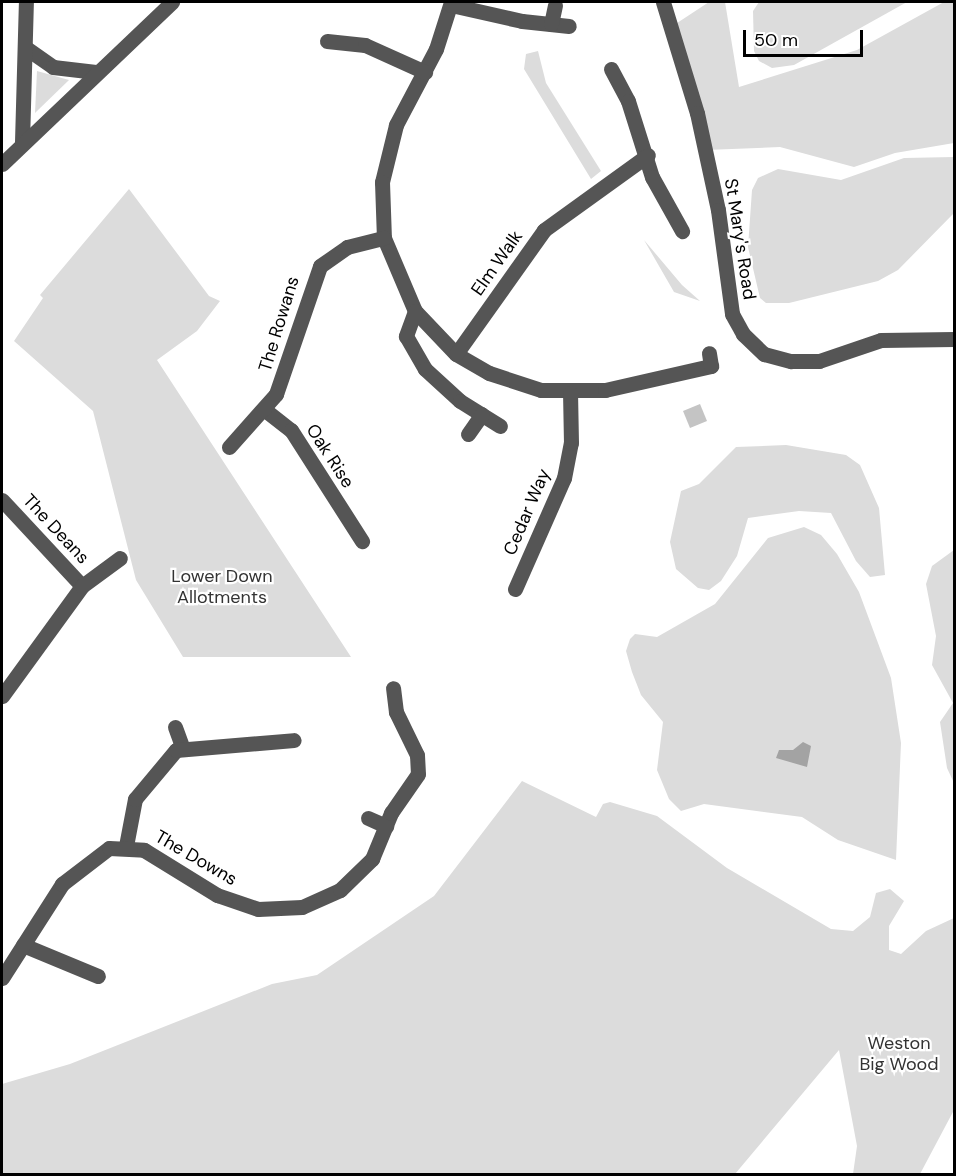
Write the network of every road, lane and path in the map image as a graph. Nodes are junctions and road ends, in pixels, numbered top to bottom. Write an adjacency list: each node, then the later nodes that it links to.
1 (26, 2): 9 (street)
2 (172, 2): 11 (street)
3 (663, 2): 19 (street, St Mary's Road)
4 (451, 3): 6 (street); 12 (street)
5 (555, 5): 6 (street)
6 (551, 24): 7 (street)
7 (569, 26)
8 (327, 41): 12 (street)
9 (26, 48): 11 (street); 13 (street)
10 (611, 69): 14 (street)
11 (96, 72): 13 (street)
12 (424, 72): 17 (street)
13 (22, 142): 15 (street)
14 (648, 155): 16 (street); 21 (street, Elm Walk)
15 (2, 164)
16 (682, 231)
17 (384, 238): 18 (street); 23 (street, The Rowans)
18 (416, 311): 21 (street); 24 (street)
19 (954, 339)
20 (709, 353): 22 (street)
21 (456, 354): 22 (street)
22 (570, 393): 32 (street, Cedar Way)
23 (265, 410): 27 (street, The Rowans); 29 (street, Oak Rise)
24 (482, 414): 25 (street); 26 (street)
25 (500, 426)
26 (468, 434)
27 (229, 447)
28 (2, 500): 31 (street, The Deans)
29 (361, 531)
30 (120, 558): 31 (street, The Deans)
31 (82, 586): 33 (street, The Deans)
32 (515, 589)
33 (2, 696)
34 (391, 697): 39 (street, The Downs)
35 (176, 727): 37 (street)
36 (286, 745): 37 (street)
37 (182, 746): 40 (street, The Downs)
38 (368, 818): 39 (street)
39 (386, 826): 40 (street, The Downs)
40 (126, 846): 41 (street, The Downs)
41 (22, 945): 42 (street, The Downs); 43 (street)
42 (2, 978)
43 (82, 986)

